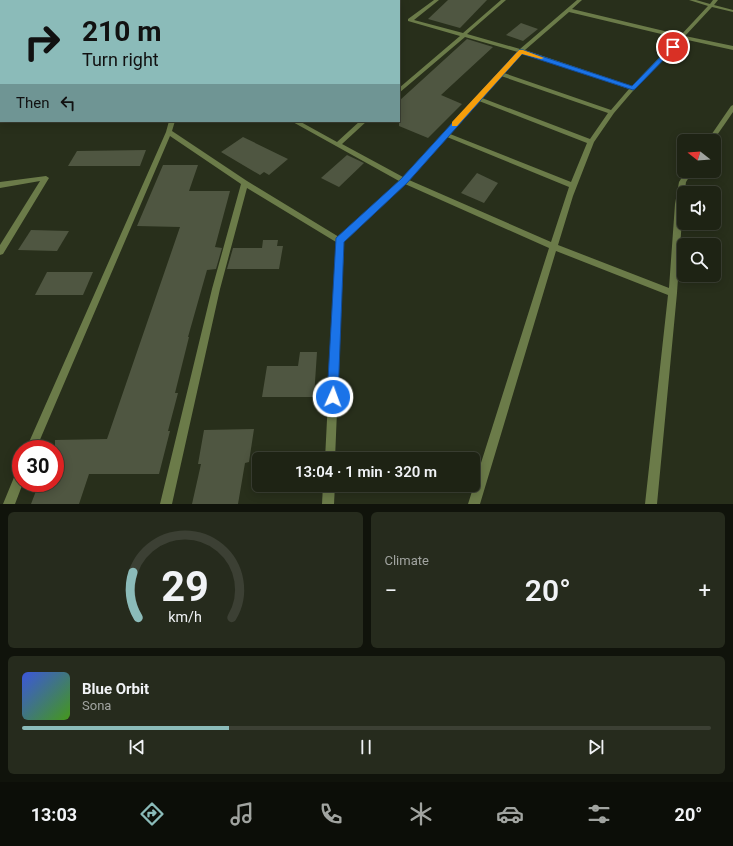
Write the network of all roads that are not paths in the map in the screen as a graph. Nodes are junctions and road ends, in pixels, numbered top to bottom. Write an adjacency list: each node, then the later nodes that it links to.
1 (437, 0): 9 (street)
2 (504, 0): 9 (street)
3 (580, 0): 7 (street)
4 (690, 0): 6 (street)
5 (716, 0): 6 (street)
6 (712, 6): 8 (street); 10 (street)
7 (568, 10): 10 (street); 12 (street)
8 (733, 11)
9 (464, 35): 12 (street); 15 (street)
10 (682, 37): 11 (street); 14 (street)
11 (733, 48)
12 (521, 51): 13 (street); 14 (street)
13 (500, 74): 16 (street); 18 (street)
14 (633, 88): 18 (street)
15 (400, 90)
16 (478, 99): 23 (street); 25 (street)
17 (733, 107): 24 (street)
18 (612, 112): 25 (street)
19 (172, 122): 22 (street)
20 (296, 122): 26 (street)
21 (363, 122): 26 (street)
22 (169, 132): 29 (street); 36 (street)
23 (445, 134): 28 (street); 31 (street)
24 (715, 134)
25 (592, 142): 31 (street)
26 (338, 144): 28 (street)
27 (686, 178): 35 (street)
28 (404, 181): 32 (street); 33 (street)
29 (245, 183): 32 (street); 41 (street)
30 (0, 185): 34 (street)
31 (572, 185): 33 (street)
32 (340, 241): 37 (street)
33 (553, 246): 35 (street); 43 (street)
34 (0, 252)
35 (673, 293): 44 (street)
36 (35, 440)
37 (330, 452)
38 (14, 492): 40 (street)
39 (329, 492): 42 (street)
40 (9, 504)
41 (166, 504)
42 (328, 504)
43 (474, 504)
44 (651, 504)

